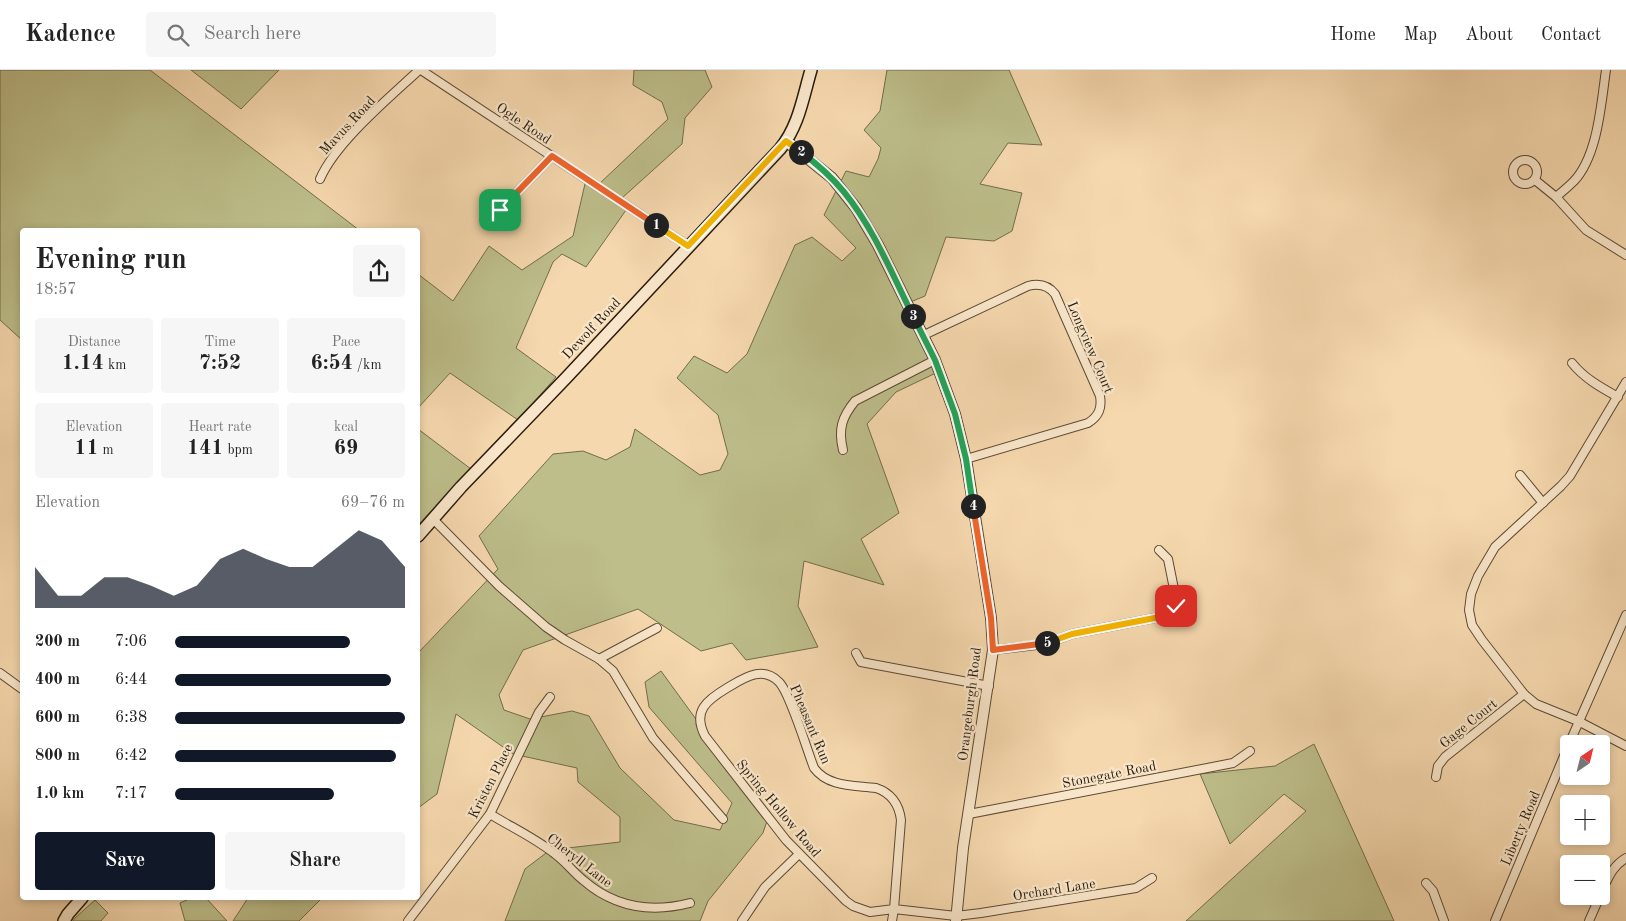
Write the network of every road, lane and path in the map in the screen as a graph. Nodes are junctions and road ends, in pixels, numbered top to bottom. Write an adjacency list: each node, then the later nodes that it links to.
1 (420, 70): 5 (street, Ogle Road); 6 (street, Mavus Road)
2 (811, 70): 4 (main road)
3 (1606, 70): 8 (street)
4 (786, 141): 10 (main road, Dewolf Road); 12 (street, Orangeburgh Road)
5 (552, 156): 9 (street); 10 (street, Ogle Road)
6 (320, 179)
7 (1535, 180): 8 (street)
8 (1556, 197): 11 (street)
9 (500, 210)
10 (688, 246): 21 (main road, Dewolf Road)
11 (1626, 255)
12 (924, 335): 13 (street, Orangeburgh Road); 18 (street, Longview Court)
13 (935, 360): 17 (street); 18 (street, Orangeburgh Road)
14 (1572, 363): 16 (street)
15 (1626, 382): 16 (street)
16 (1618, 397): 20 (street)
17 (843, 450)
18 (966, 459): 26 (street, Orangeburgh Road)
19 (1520, 475): 20 (street)
20 (1542, 503): 33 (street)
21 (433, 518): 22 (main road, Dewolf Road); 28 (street)
22 (420, 534)
23 (1159, 550): 26 (street)
24 (1626, 615): 35 (street, Liberty Road)
25 (657, 628): 28 (street)
26 (993, 650): 31 (street, Orangeburgh Road)
27 (856, 653): 31 (street)
28 (599, 659): 43 (street)
29 (0, 673): 32 (street)
30 (731, 686): 44 (street, Spring Hollow Road); 52 (street, Pheasant Run)
31 (989, 686): 42 (street, Orangeburgh Road)
32 (20, 688)
33 (1524, 694): 35 (street); 40 (street, Gage Court)
34 (550, 696): 41 (street, Kristen Place)
35 (1578, 721): 36 (street, Liberty Road); 37 (street)
36 (1573, 735)
37 (1626, 746)
38 (1250, 752): 42 (street, Stonegate Road)
39 (1560, 766): 59 (street, Liberty Road)
40 (1436, 777)
41 (490, 814): 50 (street, Cheryll Lane); 55 (street, Kristen Place)
42 (969, 814): 53 (street, Orangeburgh Road)
43 (723, 819)
44 (799, 854): 52 (street, Spring Hollow Road); 56 (street)
45 (1626, 858): 46 (street)
46 (1610, 875)
47 (1152, 878): 53 (street, Orchard Lane)
48 (1426, 883): 58 (street)
49 (80, 900): 54 (main road)
50 (690, 903)
51 (1596, 905): 60 (street)
52 (894, 908): 53 (street, Spring Hollow Road); 57 (street, Pheasant Run)
53 (956, 918)
54 (64, 921)
55 (408, 921)
56 (742, 921)
57 (892, 921)
58 (1444, 921)
59 (1495, 921)
60 (1589, 921)

